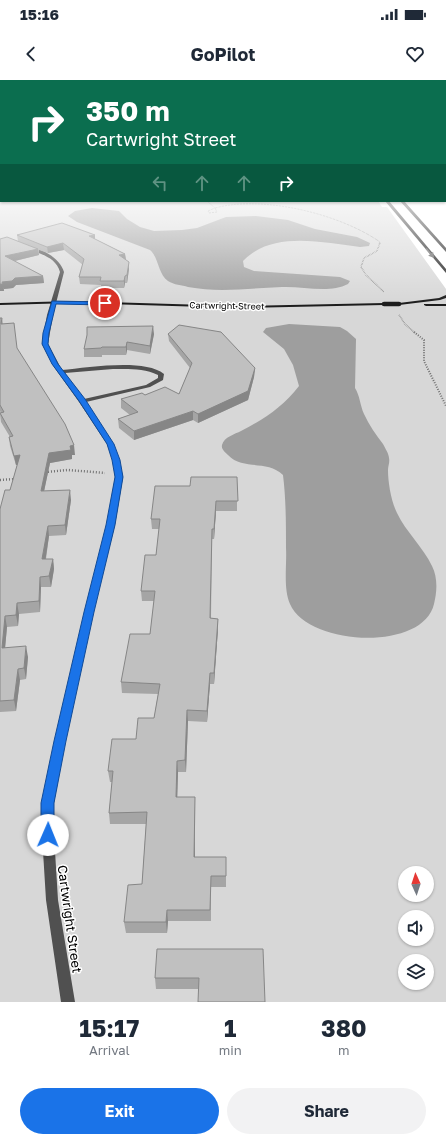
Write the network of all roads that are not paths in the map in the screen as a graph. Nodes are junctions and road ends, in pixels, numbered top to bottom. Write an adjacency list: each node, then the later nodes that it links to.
1 (400, 217): 5 (main road, one-way to 5)
2 (416, 217): 4 (main road)
3 (22, 245): 7 (street, Cartwright Street)
4 (446, 251)
5 (446, 272)
6 (446, 296): 10 (main road)
7 (54, 302): 9 (main road, Cartwright Street); 10 (main road, Cartwright Street, bridge); 12 (street, Cartwright Street)
8 (446, 302): 10 (main road, Cartwright Street)
9 (0, 304)
10 (399, 304): 11 (main road, Cartwright Street)
11 (446, 305)
12 (62, 372): 13 (street, Cartwright Street); 13 (street)
13 (82, 401): 14 (street, Cartwright Street)
14 (68, 1002)

